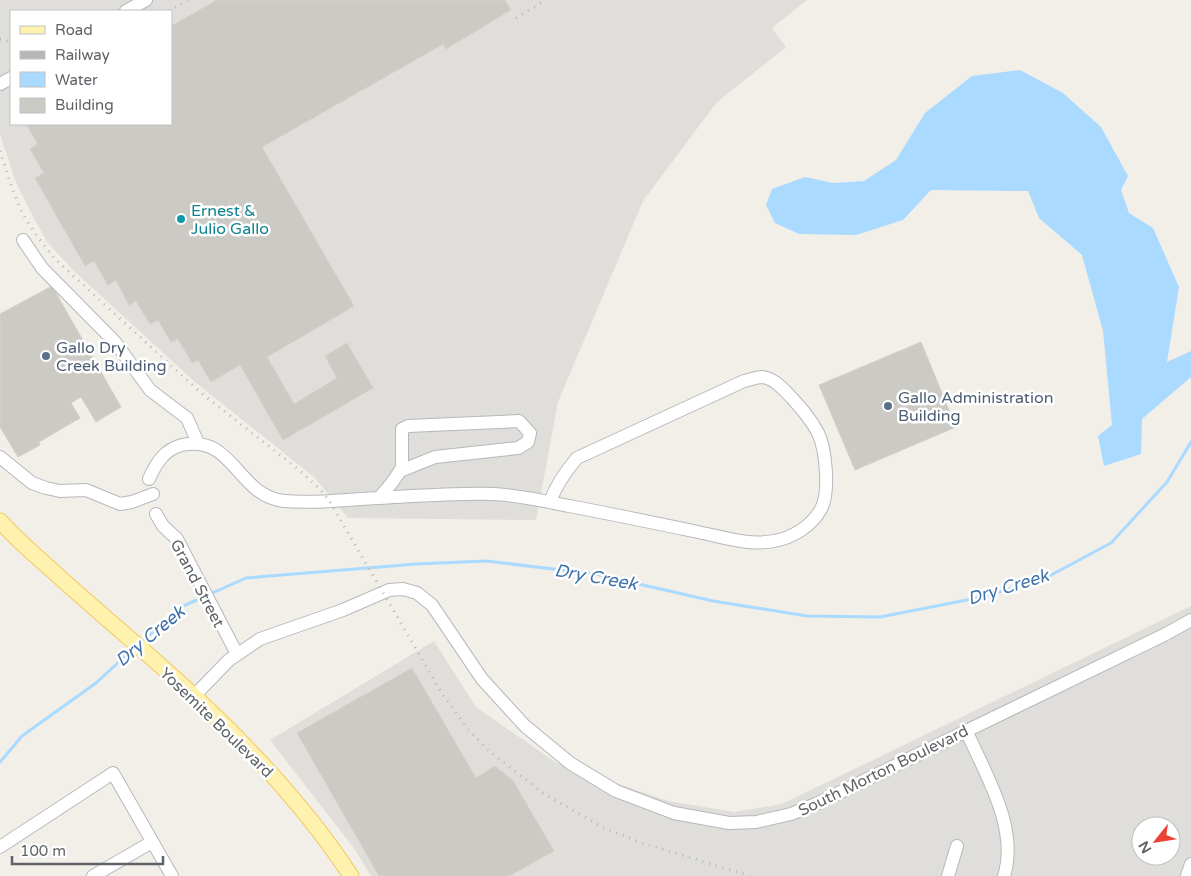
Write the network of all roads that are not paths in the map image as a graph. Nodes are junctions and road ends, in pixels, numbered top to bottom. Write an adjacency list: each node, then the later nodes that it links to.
1 (146, 0): 2 (street)
2 (128, 10)
3 (23, 240): 4 (street)
4 (198, 443): 7 (street); 9 (street)
5 (0, 457): 8 (street)
6 (400, 471): 6 (street); 9 (street)
7 (150, 479)
8 (153, 494)
9 (379, 498): 10 (street)
10 (550, 502): 10 (street)
11 (156, 514): 14 (street, Grand Street)
12 (0, 521): 15 (main road, Yosemite Boulevard)
13 (1191, 620): 16 (street, South Morton Boulevard)
14 (237, 654): 15 (street, South Morton Boulevard); 16 (street, South Morton Boulevard)
15 (194, 696): 23 (main road, Yosemite Boulevard)
16 (966, 730): 25 (street)
17 (152, 842): 19 (street); 21 (street); 22 (street)
18 (957, 846): 24 (street)
19 (0, 847)
20 (1191, 864): 26 (street)
21 (93, 876)
22 (172, 876)
23 (351, 876)
24 (948, 876)
25 (1004, 876)
26 (1187, 876)

